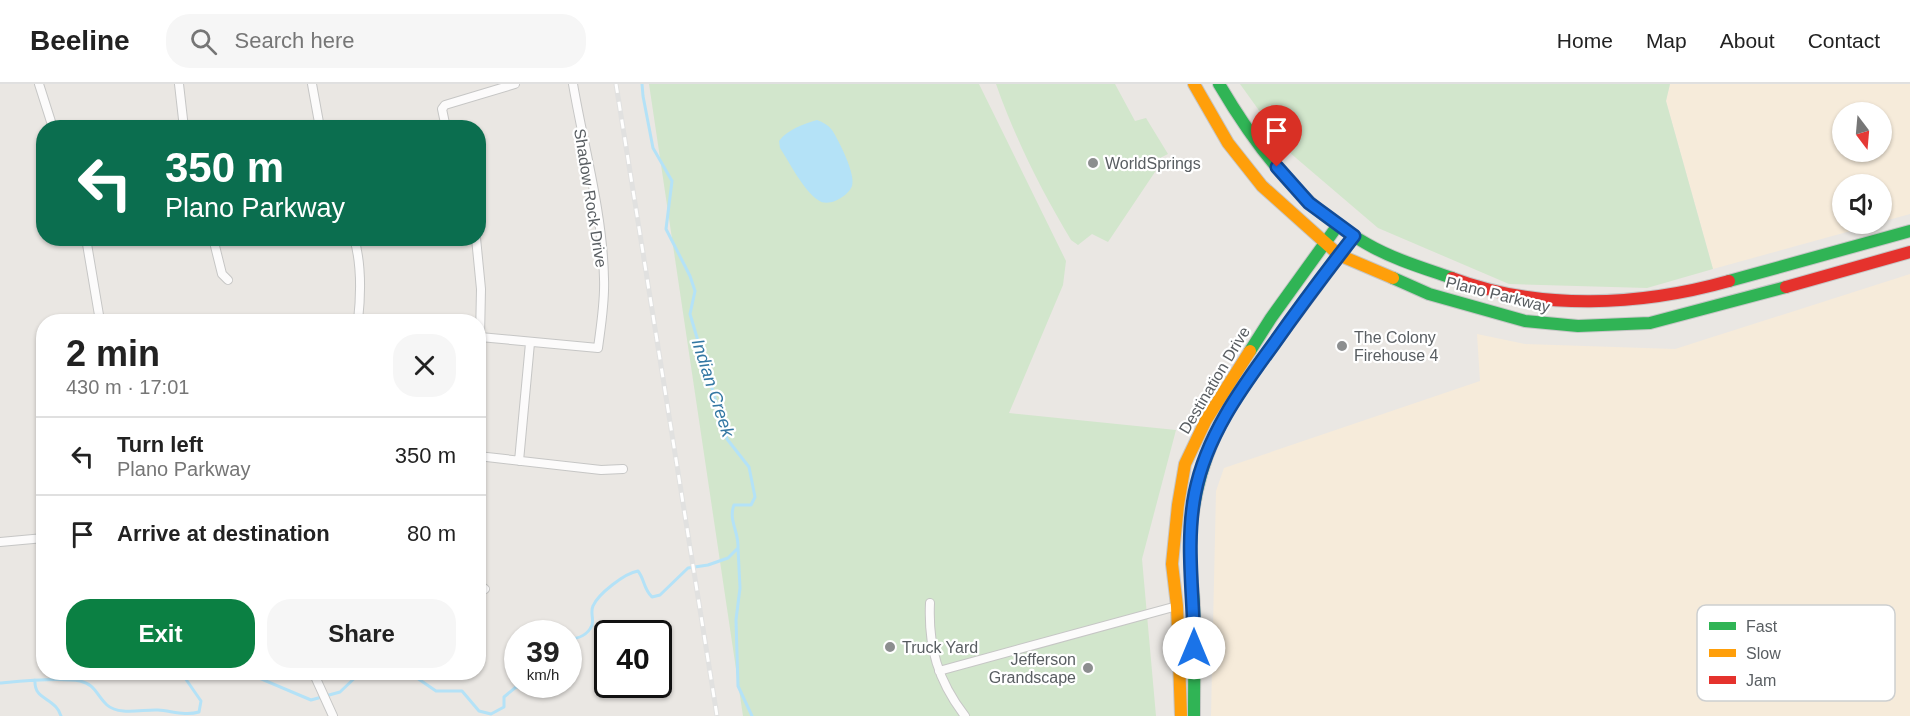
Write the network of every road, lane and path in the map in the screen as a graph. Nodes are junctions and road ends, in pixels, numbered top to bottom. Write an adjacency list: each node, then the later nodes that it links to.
1 (39, 84): 8 (street)
2 (179, 84): 9 (street)
3 (312, 84): 10 (street)
4 (515, 84): 11 (street)
5 (573, 84): 27 (street, Shadow Rock Drive)
6 (1194, 84): 15 (main road, Plano Parkway)
7 (1219, 84): 12 (main road, Plano Parkway)
8 (50, 120)
9 (183, 120)
10 (319, 120)
11 (444, 120)
12 (1338, 225): 14 (main road, Plano Parkway); 15 (main road, Destination Drive)
13 (1910, 231): 14 (main road, Plano Parkway)
14 (1354, 236): 21 (main road, Destination Drive)
15 (1325, 244): 21 (main road, Plano Parkway); 34 (main road, Destination Drive)
16 (87, 246): 23 (street)
17 (215, 246): 22 (street)
18 (356, 246): 24 (street)
19 (477, 246): 25 (street)
20 (1910, 252): 21 (main road, Plano Parkway)
21 (1340, 255): 40 (main road, Destination Drive)
22 (228, 280)
23 (99, 314)
24 (359, 314)
25 (480, 314)
26 (486, 338): 27 (street)
27 (530, 343): 29 (street)
28 (486, 457): 29 (street)
29 (519, 461): 30 (street)
30 (623, 469)
31 (36, 539): 32 (street)
32 (0, 542)
33 (930, 603): 35 (street)
34 (1177, 606): 35 (street); 39 (main road, Destination Drive)
35 (939, 671): 38 (street)
36 (317, 680): 37 (street)
37 (333, 716)
38 (965, 716)
39 (1181, 716)
40 (1194, 716)

